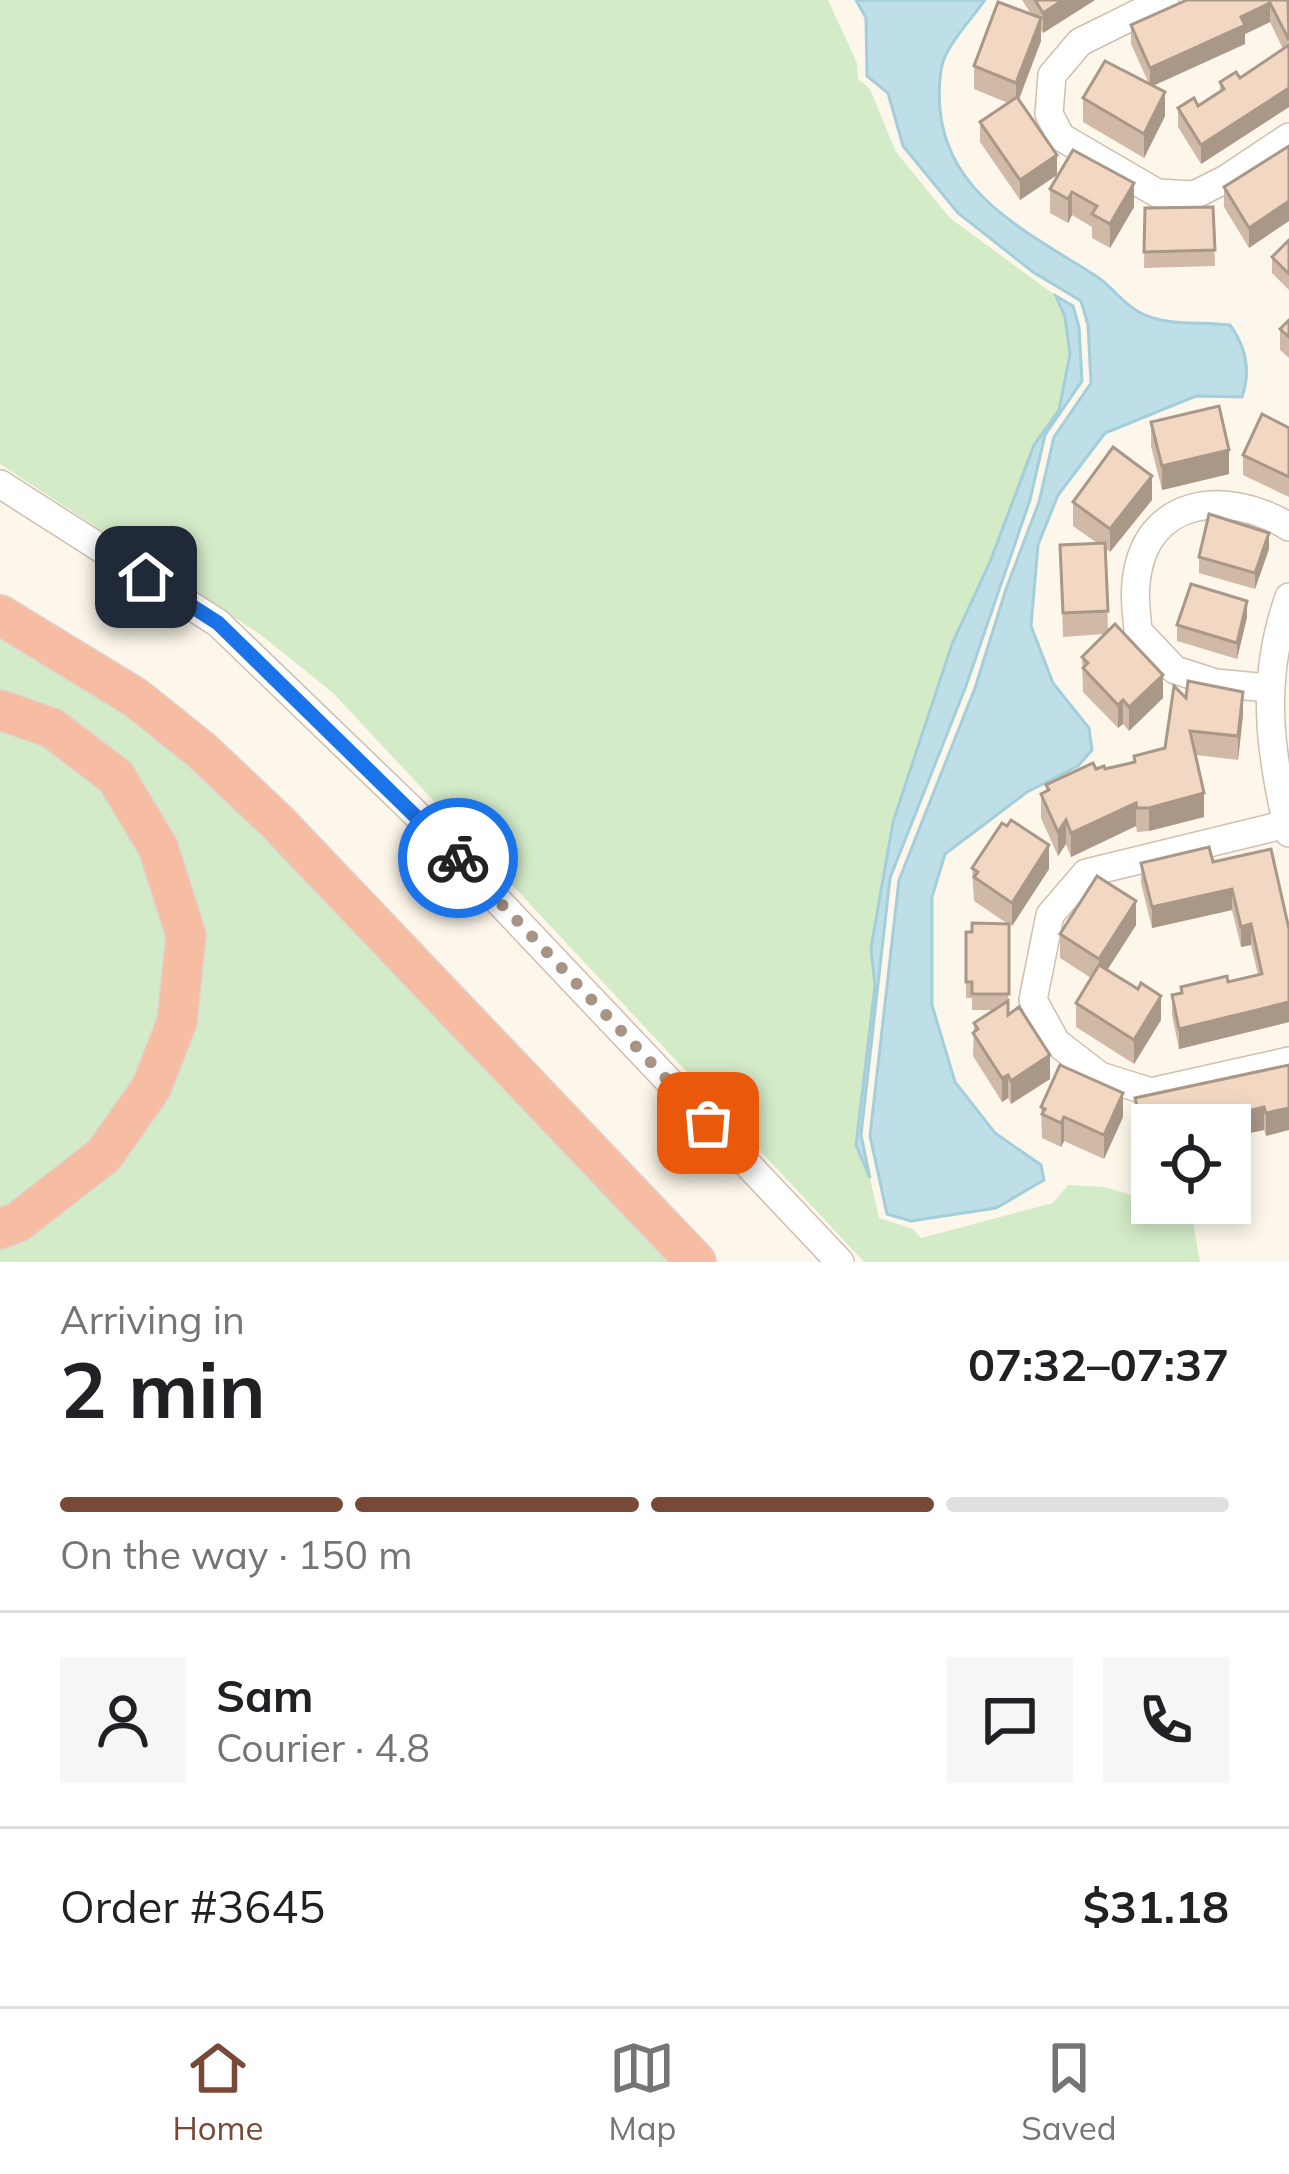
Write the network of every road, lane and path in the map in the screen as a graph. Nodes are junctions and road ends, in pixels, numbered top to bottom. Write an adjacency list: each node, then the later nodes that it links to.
1 (1165, 0): 2 (street)
2 (1289, 137)
3 (0, 484): 13 (street)
4 (1289, 527): 7 (street)
5 (1289, 597): 7 (street)
6 (7, 621): 12 (highway)
7 (1268, 688): 9 (street)
8 (0, 710): 11 (highway)
9 (1288, 828): 10 (street)
10 (1289, 1060)
11 (0, 1229)
12 (696, 1262)
13 (840, 1262)

